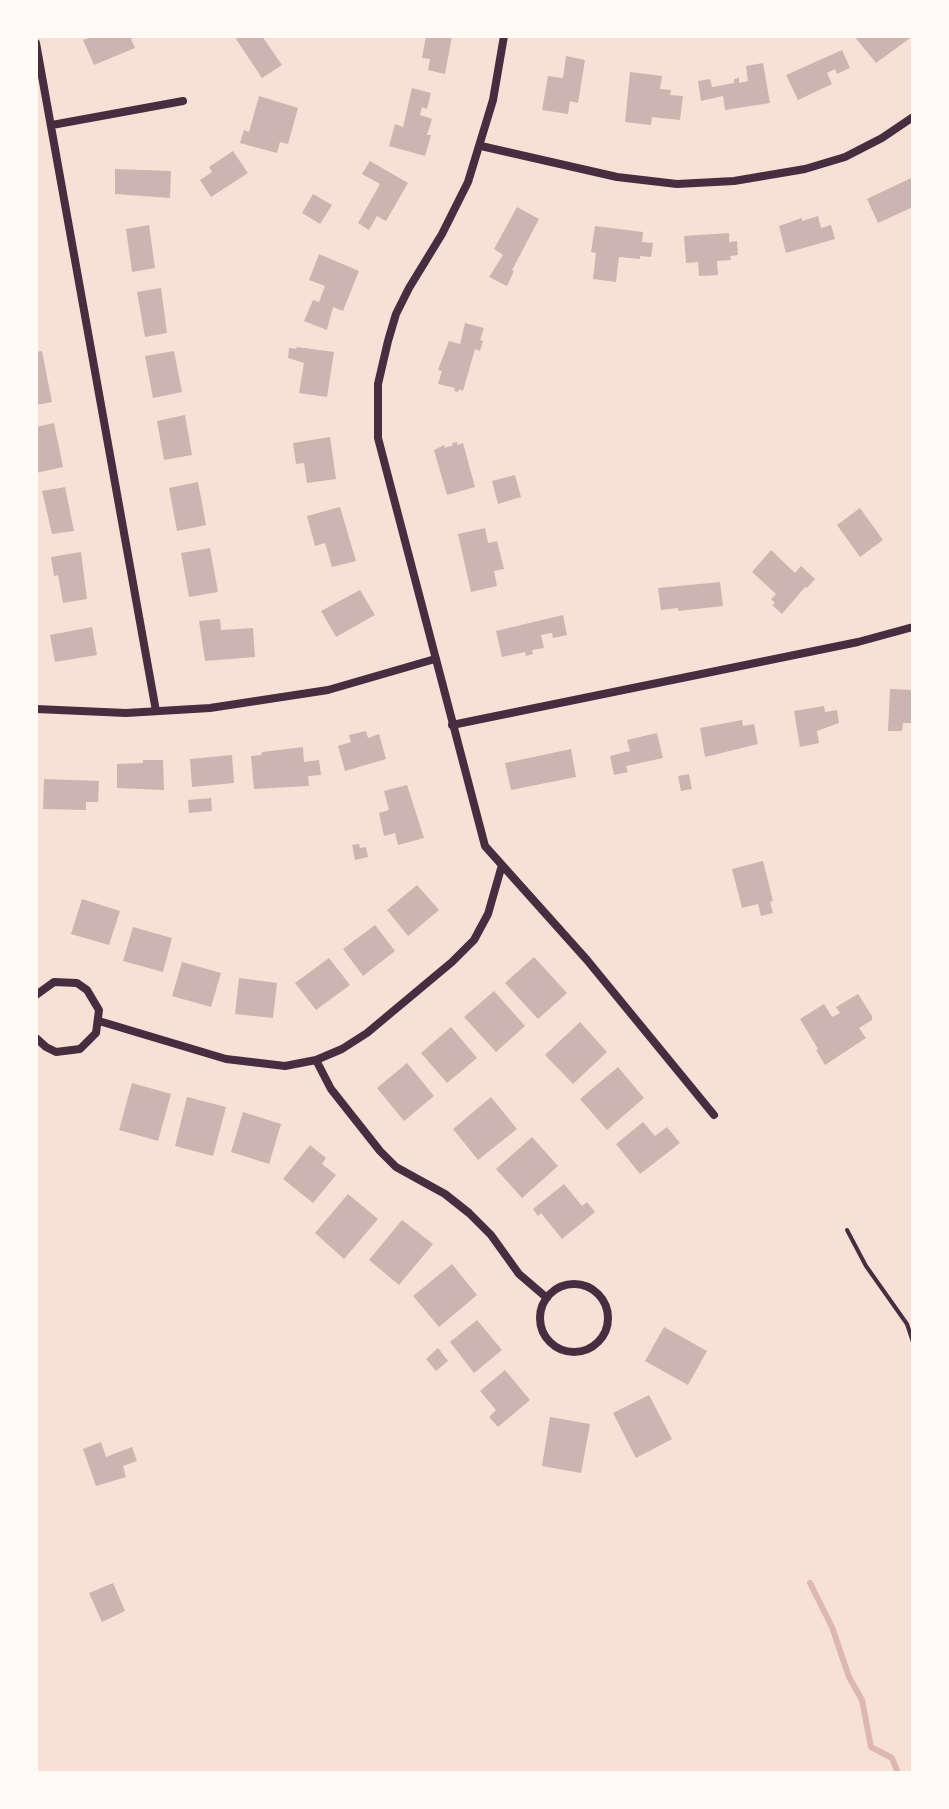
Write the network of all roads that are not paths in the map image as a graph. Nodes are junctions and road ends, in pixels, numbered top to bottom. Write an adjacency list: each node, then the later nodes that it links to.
1 (504, 36): 6 (street)
2 (36, 43): 5 (street)
3 (183, 101): 5 (street)
4 (913, 117): 6 (street)
5 (52, 125): 10 (street)
6 (481, 146): 8 (street)
7 (913, 627): 11 (street)
8 (435, 659): 10 (street); 11 (street)
9 (36, 709): 10 (street)
10 (156, 711)
11 (452, 725): 12 (street)
12 (502, 865): 16 (street); 17 (street)
13 (36, 995): 14 (street)
14 (99, 1021): 15 (street); 16 (street)
15 (36, 1038)
16 (316, 1060): 18 (street)
17 (714, 1115)
18 (547, 1298): 18 (street)

